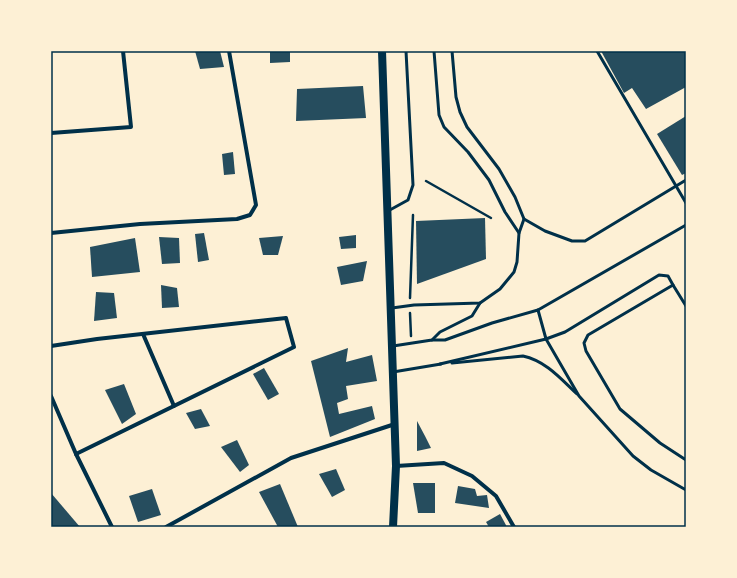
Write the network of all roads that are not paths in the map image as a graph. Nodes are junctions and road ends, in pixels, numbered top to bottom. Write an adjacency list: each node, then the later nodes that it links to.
1 (123, 51): 8 (street)
2 (230, 51): 15 (street)
3 (382, 51): 12 (main road)
4 (406, 51): 12 (lane)
5 (434, 51): 16 (lane)
6 (452, 51): 13 (lane)
7 (597, 51): 10 (lane)
8 (51, 133)
9 (686, 180): 10 (lane)
10 (676, 186): 11 (lane); 13 (lane)
11 (686, 203)
12 (386, 212): 20 (main road)
13 (524, 219): 16 (lane)
14 (686, 225): 21 (lane)
15 (51, 233)
16 (520, 233): 18 (lane)
17 (673, 286): 19 (lane); 23 (lane); 34 (lane)
18 (480, 302): 20 (lane); 24 (lane)
19 (686, 306)
20 (392, 308): 26 (main road)
21 (538, 310): 23 (lane); 24 (lane)
22 (143, 334): 25 (street); 31 (street); 31 (street)
23 (546, 339): 27 (lane); 30 (lane)
24 (432, 340): 26 (lane)
25 (51, 346)
26 (393, 346): 28 (main road)
27 (440, 364): 28 (lane); 30 (lane)
28 (393, 372): 32 (main road)
29 (51, 396): 33 (street)
30 (579, 396): 36 (lane)
31 (174, 406): 33 (street)
32 (395, 424): 35 (main road); 38 (street)
33 (76, 454): 37 (street)
34 (686, 460)
35 (396, 466): 39 (main road); 40 (street)
36 (686, 490)
37 (112, 527)
38 (166, 527)
39 (393, 527)
40 (514, 527)

